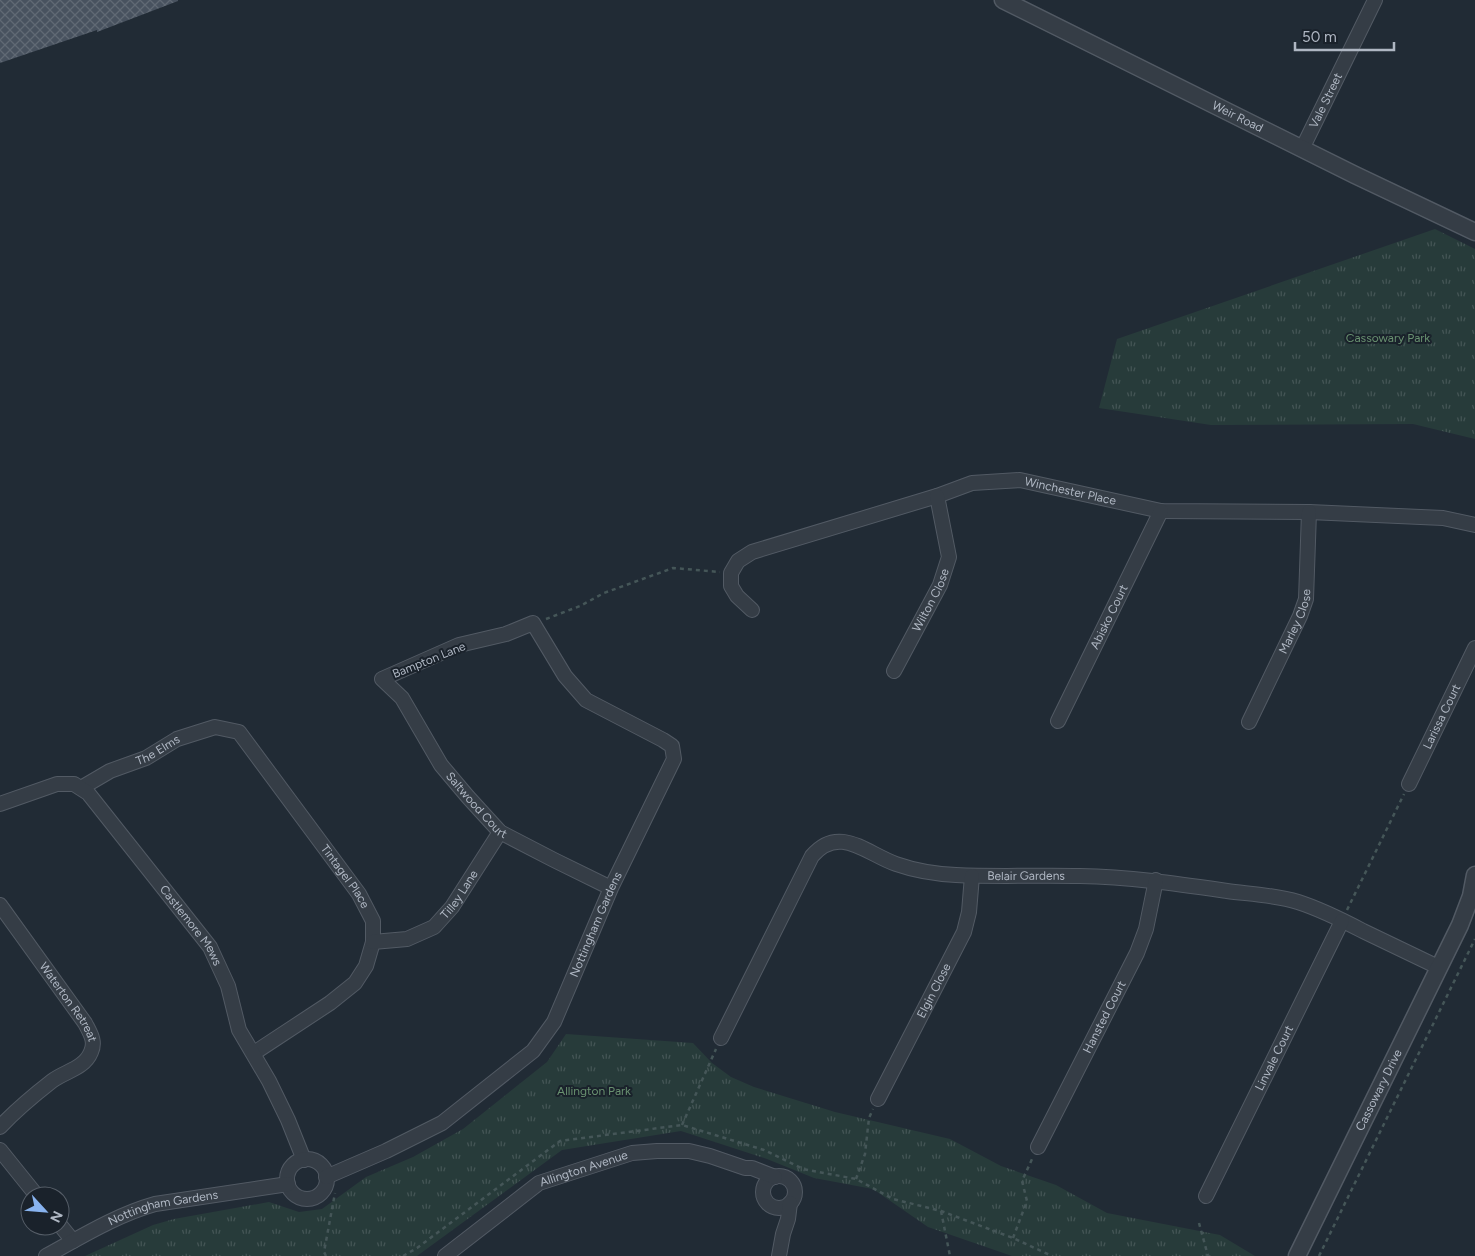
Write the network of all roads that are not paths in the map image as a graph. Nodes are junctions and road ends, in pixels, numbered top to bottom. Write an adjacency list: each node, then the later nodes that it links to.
1 (1003, 0): 3 (street, Weir Road)
2 (1375, 0): 3 (street, Vale Street)
3 (1302, 149): 4 (street, Weir Road)
4 (1475, 232)
5 (937, 496): 6 (street, Winchester Place); 9 (street, Winchester Place); 12 (street, Wilton Close)
6 (1161, 511): 7 (street, Winchester Place); 14 (street, Abisko Court)
7 (1309, 512): 8 (street, Winchester Place); 15 (street, Marley Close)
8 (1475, 525)
9 (752, 610)
10 (533, 623): 13 (street, Bampton Lane); 24 (street, Nottingham Gardens)
11 (1475, 648): 17 (street, Larissa Court)
12 (894, 671)
13 (382, 679): 20 (street, Saltwood Court)
14 (1058, 721)
15 (1249, 722)
16 (239, 732): 18 (street, The Elms); 29 (street, Tintagel Place)
17 (1409, 784)
18 (81, 788): 19 (street); 32 (street, Castlemore Mews)
19 (0, 804)
20 (500, 832): 24 (street, Saltwood Court); 29 (street, Tilley Lane)
21 (1475, 875): 28 (street, Cassowary Drive)
22 (972, 876): 23 (street, Belair Gardens); 31 (street, Belair Gardens); 33 (street, Elgin Close)
23 (1156, 880): 27 (street, Belair Gardens); 35 (street, Hansted Court)
24 (611, 888): 39 (street, Nottingham Gardens)
25 (0, 905): 34 (street, Waterton Retreat)
26 (1475, 906): 28 (street, Cassowary Drive)
27 (1342, 921): 30 (street, Belair Gardens); 44 (street, Linvale Court)
28 (1460, 925): 30 (street, Cassowary Drive)
29 (372, 942): 32 (street, Tintagel Place)
30 (1438, 967): 53 (street, Cassowary Drive)
31 (720, 1038)
32 (254, 1053): 37 (street, Castlemore Mews)
33 (878, 1099)
34 (0, 1127)
35 (1038, 1147)
36 (0, 1150): 42 (street)
37 (304, 1160): 39 (street); 41 (street)
38 (745, 1168): 40 (street, Allington Avenue); 43 (street); 51 (street, Allington Avenue)
39 (326, 1177): 41 (street)
40 (775, 1177): 43 (street); 45 (street)
41 (288, 1184): 49 (street, Nottingham Gardens)
42 (29, 1186)
43 (763, 1190): 46 (street)
44 (1206, 1196)
45 (790, 1203): 46 (street); 47 (street)
46 (777, 1208): 47 (street)
47 (783, 1234): 52 (street)
48 (70, 1236): 49 (street)
49 (74, 1241): 50 (street, Nottingham Gardens)
50 (46, 1256)
51 (445, 1256)
52 (779, 1256)
53 (1297, 1256)

